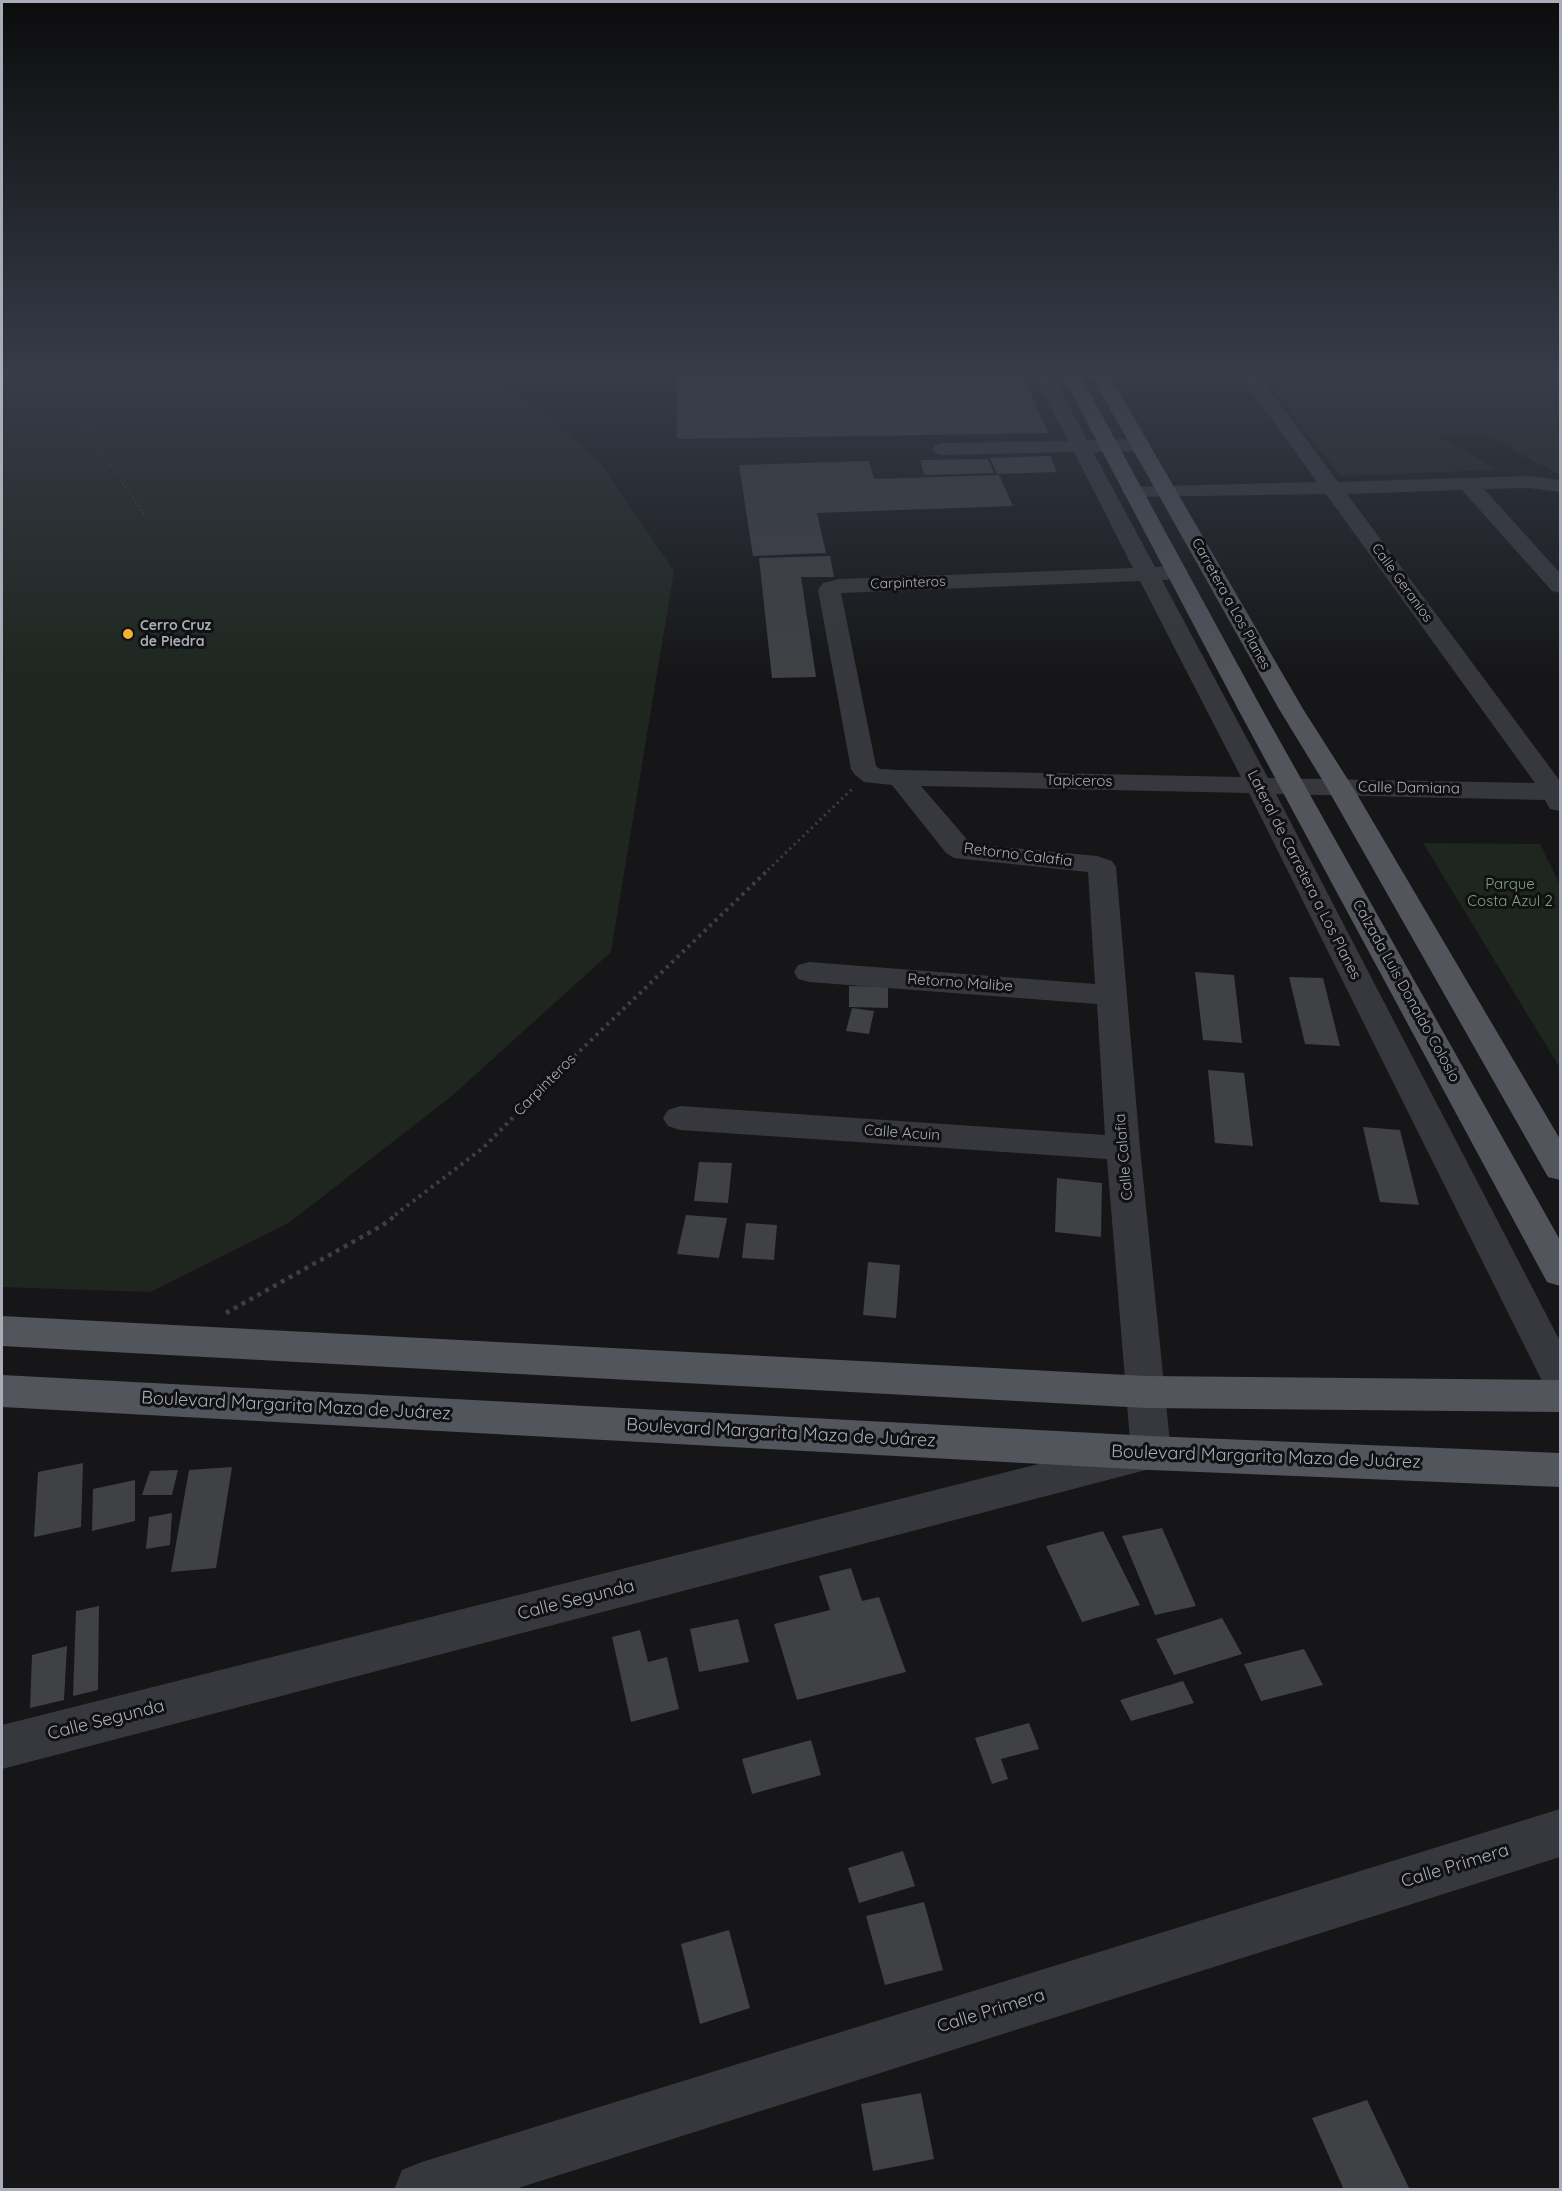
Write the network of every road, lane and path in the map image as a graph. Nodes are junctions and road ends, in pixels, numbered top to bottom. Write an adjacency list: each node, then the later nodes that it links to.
1 (119, 477): 11 (path)
2 (1098, 477): 13 (street, Lateral de Carretera a Los Planes)
3 (1125, 477): 10 (main road)
4 (1160, 477): 9 (main road, Carretera a Los Planes)
5 (1325, 477): 8 (street, Calle Geranios)
6 (1468, 484): 7 (street); 8 (street); 14 (street)
7 (1560, 486)
8 (1333, 488): 9 (street); 20 (street, Calle Geranios)
9 (1167, 490): 10 (street); 19 (main road, Carretera a Los Planes)
10 (1132, 491): 12 (main road)
11 (145, 516)
12 (1177, 573): 13 (street, Carpinteros); 18 (main road, Calzada Luis Donaldo Colosio)
13 (1148, 574): 15 (street, Carpinteros); 17 (street, Lateral de Carretera a Los Planes)
14 (1560, 586)
15 (867, 774): 16 (street); 29 (path, Carpinteros)
16 (900, 778): 17 (street, Tapiceros); 21 (street, Retorno Calafia)
17 (1258, 784): 18 (street, Calle Damiana); 30 (street, Lateral de Carretera a Los Planes)
18 (1292, 785): 19 (street, Calle Damiana); 27 (main road, Calzada Luis Donaldo Colosio)
19 (1339, 786): 20 (street, Calle Damiana); 26 (main road)
20 (1559, 795)
21 (1097, 864): 23 (street, Calle Calafia)
22 (809, 972): 23 (street, Retorno Malibe)
23 (1110, 995): 25 (street, Calle Calafia)
24 (680, 1118): 25 (street, Calle Acuin)
25 (1123, 1148): 32 (street, Calle Calafia)
26 (1560, 1168)
27 (1560, 1272)
28 (2, 1331): 29 (main road)
29 (179, 1340): 32 (main road)
30 (1560, 1378)
31 (2, 1391): 34 (main road, Boulevard Margarita Maza de Juárez)
32 (1146, 1392): 33 (main road); 34 (street, Calle Calafia)
33 (1560, 1396)
34 (1151, 1453): 35 (main road, Boulevard Margarita Maza de Juárez); 36 (street, Calle Segunda)
35 (1560, 1470)
36 (2, 1747)
37 (1560, 1833): 38 (street, Calle Primera)
38 (422, 2190)

